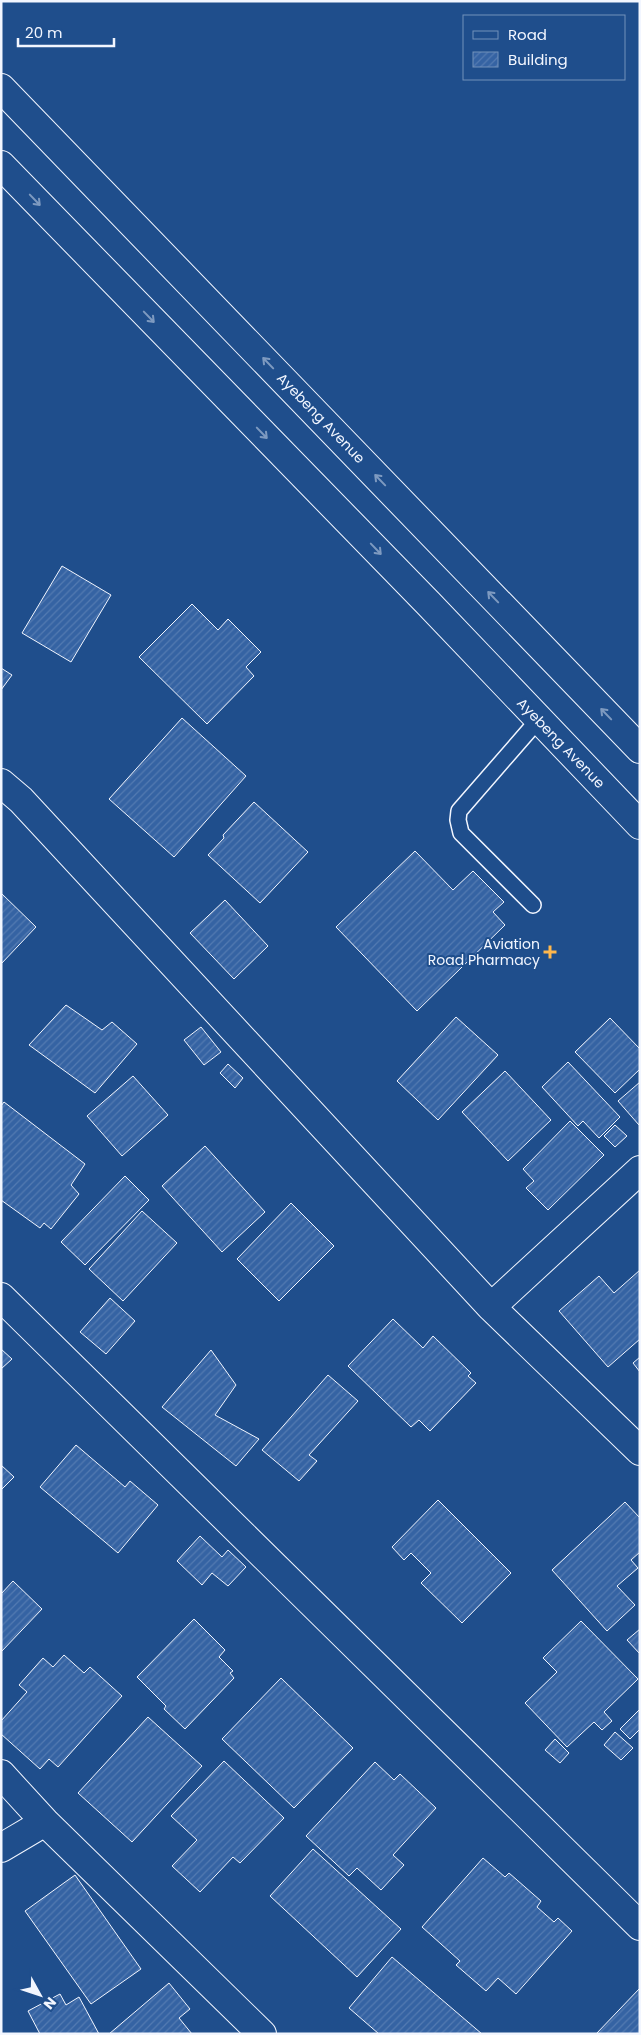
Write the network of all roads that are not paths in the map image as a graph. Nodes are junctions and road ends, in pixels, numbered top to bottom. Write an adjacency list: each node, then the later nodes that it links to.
1 (1, 88): 4 (street, Ayebeng Avenue, one-way to 1)
2 (1, 166): 3 (street, Ayebeng Avenue, one-way to 3)
3 (539, 719): 6 (street, Ayebeng Avenue); 7 (lane)
4 (640, 749)
5 (1, 783): 10 (street)
6 (640, 825)
7 (533, 905)
8 (640, 1170): 10 (street)
9 (1, 1297): 15 (street)
10 (491, 1308): 11 (street)
11 (640, 1451)
12 (1, 1774): 13 (street)
13 (45, 1822): 14 (street); 16 (street)
14 (1, 1848)
15 (640, 1926)
16 (262, 2034)

